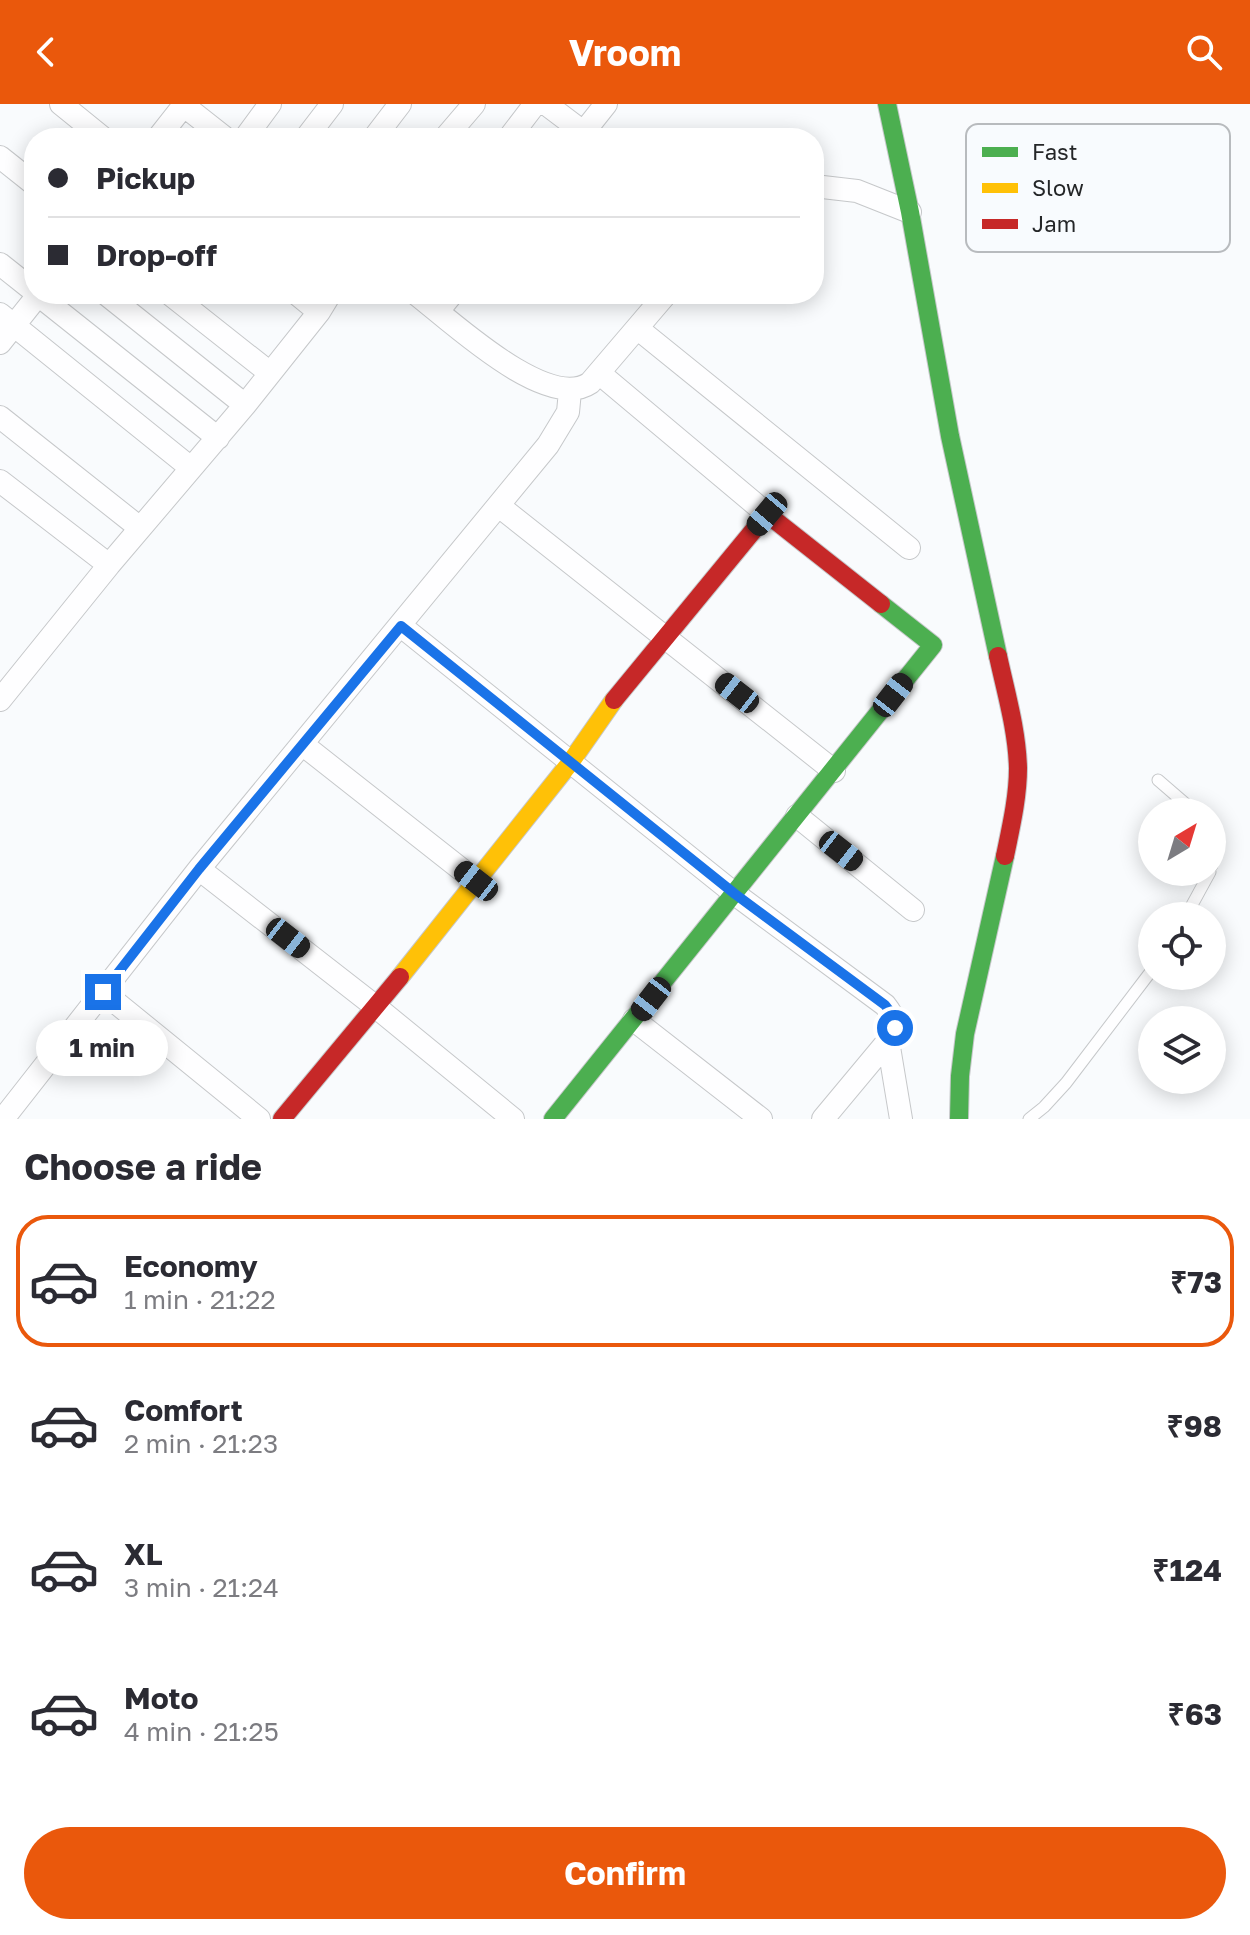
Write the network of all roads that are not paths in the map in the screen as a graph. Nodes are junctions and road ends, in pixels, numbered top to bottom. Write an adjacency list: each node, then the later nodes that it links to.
1 (61, 104): 11 (street)
2 (270, 104): 14 (street)
3 (332, 104): 15 (street)
4 (400, 104): 16 (street)
5 (474, 104): 17 (street)
6 (535, 104): 18 (street)
7 (546, 104): 19 (street)
8 (606, 104): 20 (street)
9 (887, 104): 24 (street)
10 (190, 107): 12 (street); 13 (street)
11 (91, 128)
12 (168, 128)
13 (214, 128)
14 (252, 128)
15 (314, 128)
16 (382, 128)
17 (454, 128)
18 (517, 128)
19 (574, 128)
20 (590, 128)
21 (0, 157): 22 (street)
22 (24, 176)
23 (824, 187): 24 (street)
24 (910, 212): 76 (street)
25 (0, 264): 26 (street)
26 (24, 283)
27 (25, 304): 34 (street)
28 (50, 304): 42 (street)
29 (119, 304): 40 (street)
30 (183, 304): 37 (street)
31 (323, 304): 37 (street)
32 (446, 304): 39 (street)
33 (657, 304): 35 (street)
34 (7, 319): 36 (street); 43 (street)
35 (637, 328): 38 (street); 48 (street)
36 (0, 343)
37 (270, 373): 40 (street)
38 (599, 373): 39 (street); 46 (street)
39 (570, 391): 45 (street)
40 (245, 405): 42 (street)
41 (0, 417): 47 (street)
42 (218, 438): 43 (street)
43 (191, 468): 47 (street)
44 (0, 481): 49 (street)
45 (499, 506): 50 (street); 51 (street)
46 (767, 514): 51 (street); 55 (street)
47 (140, 528): 49 (street)
48 (909, 548)
49 (109, 565): 52 (street)
50 (401, 626): 53 (street); 54 (street)
51 (665, 636): 54 (street); 55 (street)
52 (0, 700)
53 (302, 744): 59 (street); 60 (street)
54 (570, 763): 60 (street); 61 (street)
55 (834, 771): 58 (street)
56 (1158, 780): 57 (lane)
57 (1179, 798)
58 (797, 816): 61 (street); 62 (street)
59 (199, 869): 64 (street); 65 (street)
60 (476, 881): 65 (street)
61 (735, 894): 66 (street); 67 (street)
62 (913, 910)
63 (1138, 988): 77 (lane)
64 (103, 992): 68 (street); 69 (street)
65 (376, 1007): 70 (street); 71 (street)
66 (634, 1020): 72 (street); 73 (street)
67 (888, 1041): 74 (street); 75 (street)
68 (3, 1119)
69 (259, 1119)
70 (282, 1119)
71 (513, 1119)
72 (553, 1119)
73 (761, 1119)
74 (823, 1119)
75 (901, 1119)
76 (959, 1119)
77 (1029, 1119)

